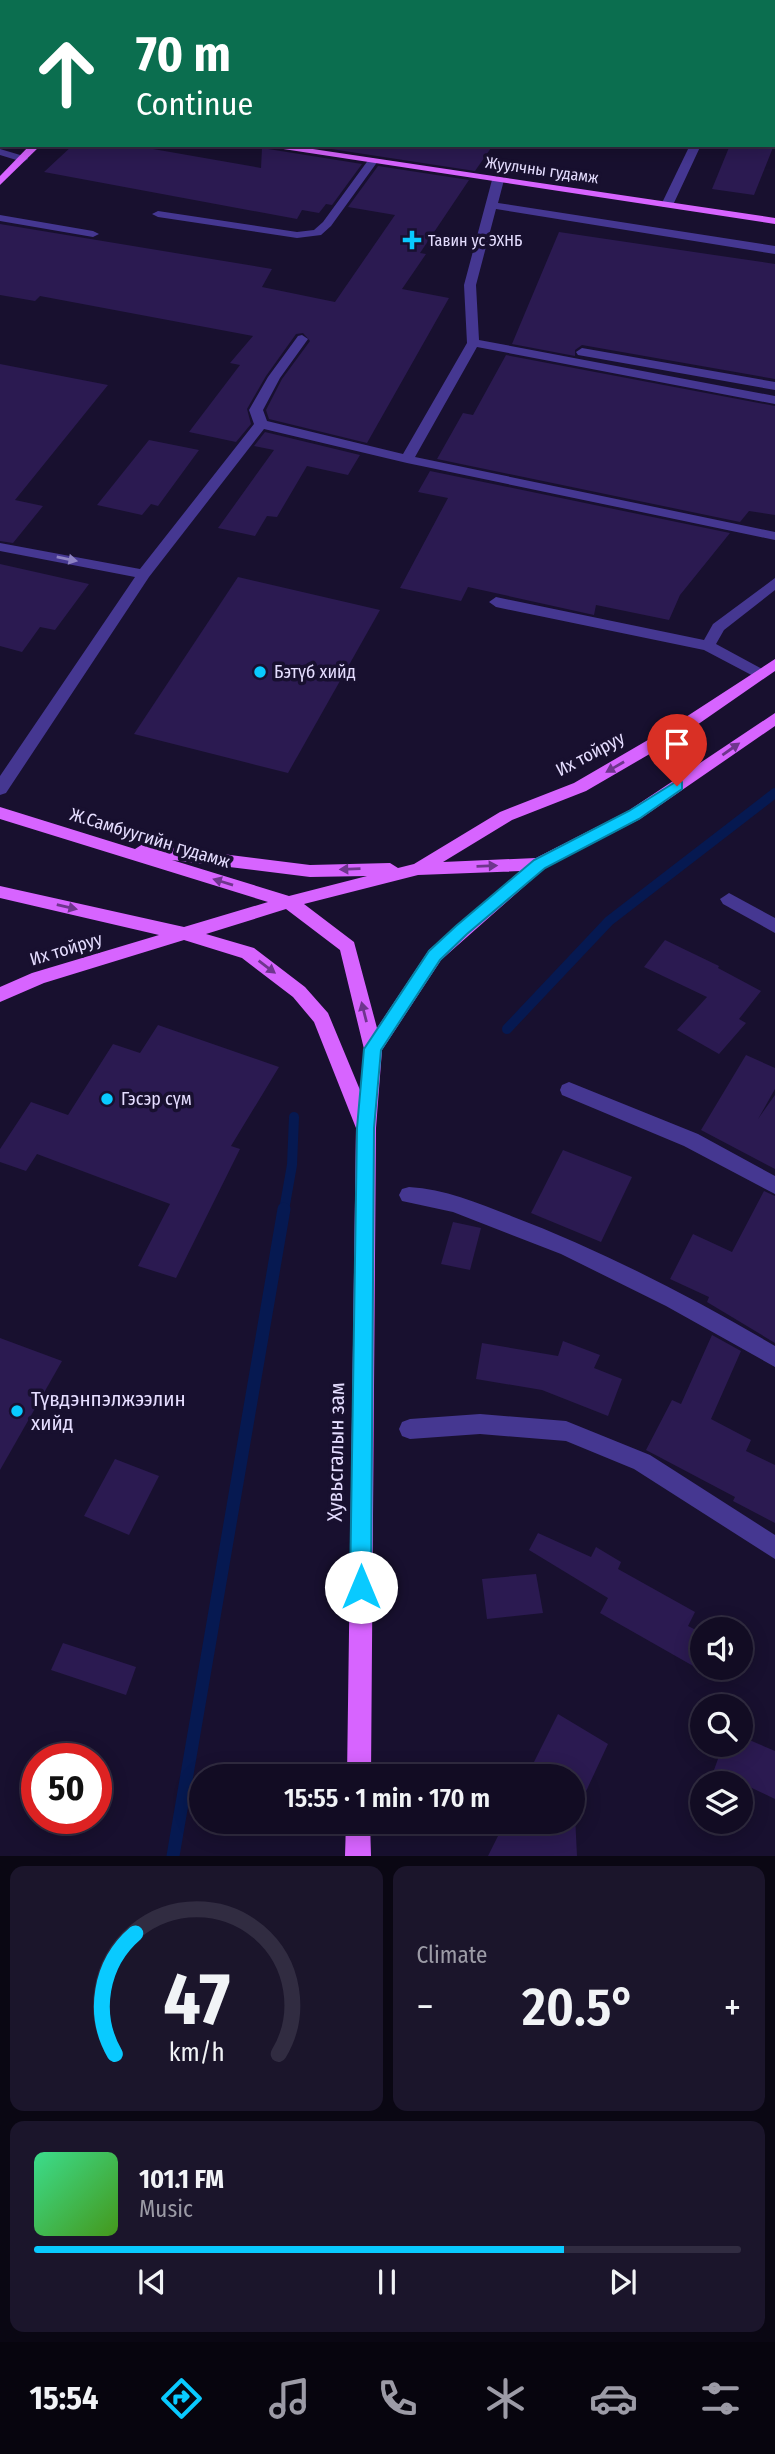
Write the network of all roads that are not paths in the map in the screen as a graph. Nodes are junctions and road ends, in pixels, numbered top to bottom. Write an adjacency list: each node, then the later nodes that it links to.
1 (34, 147): 5 (main road)
2 (276, 147): 6 (main road, Жуулчны гудамж)
3 (695, 147): 10 (street)
4 (0, 152): 5 (street)
5 (23, 159): 8 (main road)
6 (373, 161): 7 (main road, Жуулчны гудамж); 11 (street)
7 (498, 180): 9 (street); 10 (main road, Жуулчны гудамж)
8 (0, 182)
9 (491, 205): 15 (street); 17 (street)
10 (667, 205): 13 (main road, Жуулчны гудамж)
11 (158, 214)
12 (0, 218): 14 (street)
13 (775, 221)
14 (93, 234)
15 (775, 250)
16 (302, 339): 21 (street)
17 (473, 343): 18 (street); 22 (street)
18 (493, 347): 19 (street); 20 (street)
19 (775, 386)
20 (775, 400)
21 (261, 424): 22 (street); 25 (street)
22 (407, 458): 23 (street)
23 (775, 536)
24 (0, 547): 25 (street, one-way to 25)
25 (144, 574): 32 (street)
26 (775, 583): 28 (street)
27 (496, 602): 28 (street)
28 (708, 646): 30 (street)
29 (775, 664): 30 (main road, Их тойруу)
30 (760, 674): 36 (main road, Их тойруу, one-way to 36)
31 (775, 718): 35 (main road, Их тойруу, one-way to 31)
32 (0, 789)
33 (0, 813): 34 (main road, Ж.Самбуугийн гудамж)
34 (98, 845): 36 (main road, one-way to 34); 39 (main road, Ж.Самбуугийн гудамж, one-way to 34)
35 (539, 864): 36 (main road, Их тойруу, one-way to 35); 43 (main road)
36 (418, 869): 39 (main road, Их тойруу)
37 (0, 892): 41 (main road, one-way to 41)
38 (729, 899): 40 (street)
39 (289, 902): 41 (main road, Их тойруу); 43 (main road, one-way to 39)
40 (775, 926)
41 (185, 934): 42 (main road, Их тойруу); 45 (main road, one-way to 45)
42 (0, 995)
43 (373, 1049): 45 (main road, Хувьсгалын зам)
44 (569, 1090): 46 (street)
45 (366, 1128): 51 (main road, Хувьсгалын зам)
46 (775, 1186)
47 (409, 1195): 48 (street)
48 (775, 1357)
49 (410, 1429): 50 (street)
50 (775, 1548)
51 (359, 1764)
52 (358, 1834): 53 (main road)
53 (358, 1856)

